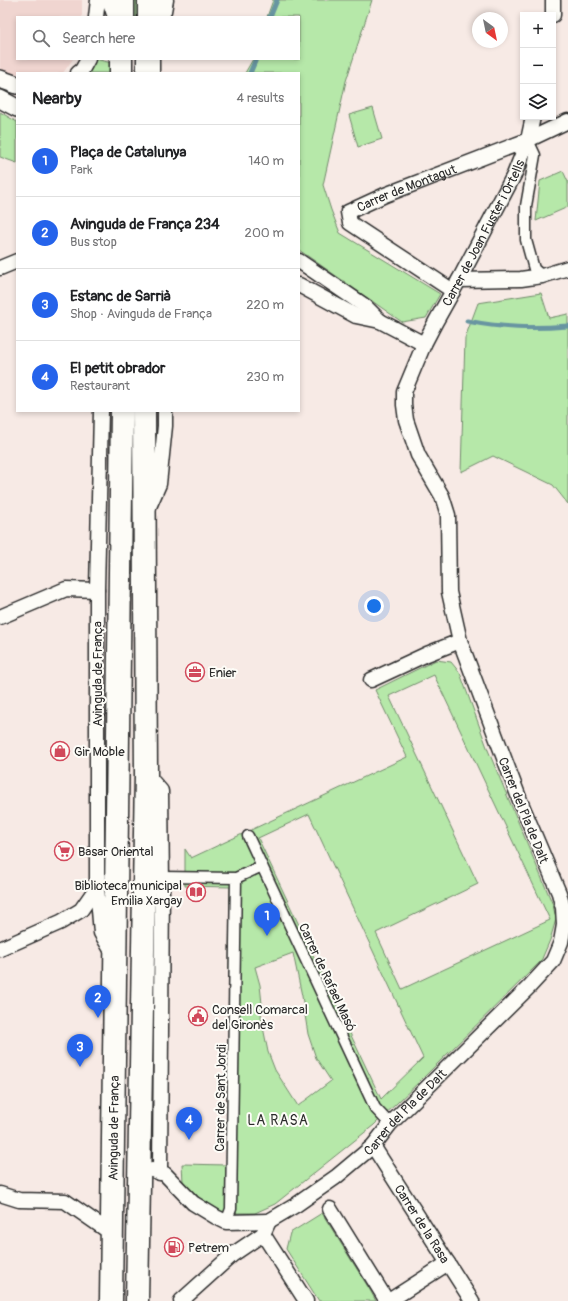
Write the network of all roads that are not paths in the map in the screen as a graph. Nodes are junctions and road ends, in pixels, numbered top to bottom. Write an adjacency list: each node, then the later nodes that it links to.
1 (98, 0): 8 (street)
2 (109, 0): 9 (street)
3 (123, 0): 10 (main road)
4 (149, 0): 11 (main road)
5 (166, 0): 12 (street)
6 (554, 0): 7 (street)
7 (553, 12)
8 (96, 16)
9 (115, 16)
10 (123, 16)
11 (149, 16)
12 (162, 16)
13 (87, 60): 16 (street)
14 (121, 60): 17 (main road)
15 (148, 60): 18 (main road)
16 (79, 72)
17 (121, 72)
18 (148, 72)
19 (0, 79): 20 (street)
20 (16, 85)
21 (0, 99): 22 (street)
22 (16, 107)
23 (531, 120): 25 (street, Carrer de Joan Fuster i Ortells)
24 (568, 121): 25 (street, Carrer de Montagut)
25 (528, 140): 30 (street); 31 (street, Carrer de Joan Fuster i Ortells); 31 (street, Carrer de Montagut)
26 (16, 261): 28 (street)
27 (300, 262): 33 (street)
28 (0, 268)
29 (568, 268): 30 (street)
30 (542, 276): 31 (street)
31 (456, 285): 34 (street, Carrer de Joan Fuster i Ortells)
32 (300, 286): 33 (street)
33 (380, 321): 34 (street)
34 (424, 344): 42 (street, Carrer del Pla de Dalt)
35 (101, 412): 40 (street, Avinguda de França)
36 (122, 412): 51 (main road, Avinguda de França)
37 (144, 412): 39 (main road, Avinguda de França)
38 (165, 412): 39 (street, Avinguda de França)
39 (144, 516): 44 (main road, Avinguda de França)
40 (97, 590): 41 (street); 49 (street, Avinguda de França)
41 (0, 617)
42 (460, 641): 43 (street); 54 (street, Carrer del Pla de Dalt)
43 (371, 680)
44 (146, 774): 47 (street); 53 (main road, Avinguda de França)
45 (248, 836): 46 (street, Carrer de Rafael Masó)
46 (262, 866): 48 (street); 54 (street, Carrer de Rafael Masó)
47 (162, 877): 48 (street); 52 (street)
48 (236, 878): 61 (street, Carrer de Sant Jordi)
49 (97, 887): 50 (street); 51 (street, Avinguda de França)
50 (0, 949)
51 (115, 956): 62 (main road, Avinguda de França)
52 (161, 1012): 53 (street); 57 (street)
53 (141, 1034): 56 (main road, Avinguda de França)
54 (390, 1124): 55 (street, Carrer del Pla de Dalt)
55 (373, 1146): 60 (street, Carrer del Pla de Dalt); 64 (street, Carrer de la Rasa)
56 (138, 1158): 57 (street, Avinguda de França); 66 (main road, Avinguda de França)
57 (160, 1173): 61 (street, Avinguda de França)
58 (0, 1194): 62 (street)
59 (330, 1209): 69 (street)
60 (269, 1221): 61 (street); 63 (street)
61 (226, 1222)
62 (111, 1233): 65 (main road, Avinguda de França)
63 (263, 1234): 67 (street); 68 (street)
64 (448, 1263): 69 (street); 70 (street, Carrer de la Rasa)
65 (110, 1301)
66 (136, 1301)
67 (181, 1301)
68 (306, 1301)
69 (388, 1301)
70 (472, 1301)

